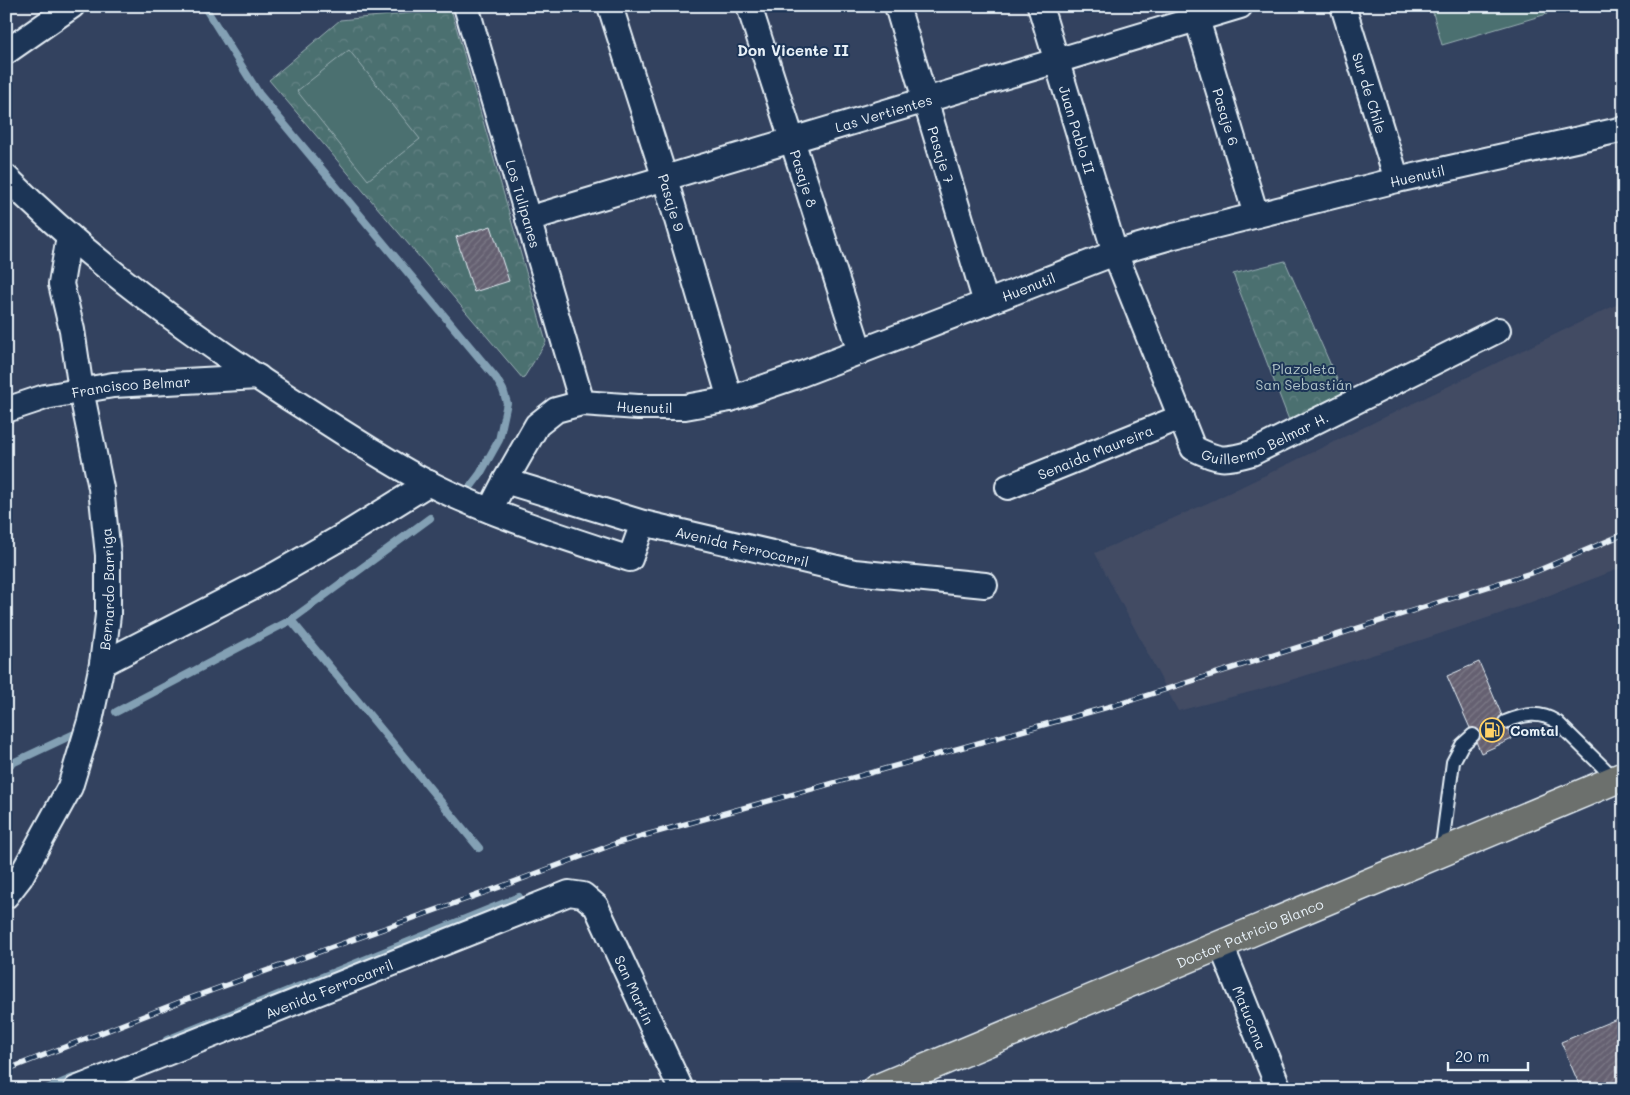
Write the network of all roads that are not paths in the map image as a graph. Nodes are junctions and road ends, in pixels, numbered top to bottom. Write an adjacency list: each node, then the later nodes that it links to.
1 (72, 6): 10 (street)
2 (466, 6): 19 (street, Los Tulipanes)
3 (610, 6): 16 (street, Pasaje 9)
4 (748, 6): 14 (street, Pasaje 8)
5 (897, 6): 12 (street, Pasaje 7)
6 (1040, 6): 11 (street, Juan Pablo II)
7 (1240, 6): 9 (street, Las Vertientes)
8 (1343, 6): 17 (street, Sur de Chile)
9 (1197, 19): 11 (street, Las Vertientes); 18 (street, Pasaje 6)
10 (6, 52)
11 (1056, 62): 12 (street, Las Vertientes); 21 (street, Juan Pablo II)
12 (925, 101): 14 (street, Las Vertientes); 22 (street, Pasaje 7)
13 (1624, 129): 17 (street, Huenutil)
14 (791, 141): 16 (street, Las Vertientes); 24 (street, Pasaje 8)
15 (6, 177): 20 (street)
16 (665, 178): 19 (street, Las Vertientes); 27 (street, Pasaje 9)
17 (1397, 180): 18 (street, Huenutil)
18 (1256, 215): 21 (street, Huenutil)
19 (528, 220): 28 (street, Los Tulipanes)
20 (69, 236): 25 (street); 26 (street, Bernardo Barriga)
21 (1115, 253): 22 (street, Huenutil); 30 (street, Guillermo Belmar H.)
22 (986, 303): 24 (street, Huenutil)
23 (1498, 330): 30 (street, Guillermo Belmar H.)
24 (860, 352): 27 (street, Huenutil)
25 (258, 377): 26 (street, Francisco Belmar); 32 (street)
26 (81, 390): 29 (street, Francisco Belmar); 37 (street, Bernardo Barriga)
27 (730, 399): 28 (street, Huenutil)
28 (582, 403): 31 (street, Huenutil)
29 (6, 410)
30 (1181, 417): 33 (street, Senaida Maureira)
31 (504, 481): 34 (street, Huenutil); 35 (street, Avenida Ferrocarril)
32 (438, 487): 34 (street); 37 (street)
33 (1008, 487)
34 (482, 507): 35 (street)
35 (643, 524): 36 (street, Avenida Ferrocarril)
36 (986, 585)
37 (102, 664): 43 (street, Bernardo Barriga)
38 (1504, 722): 40 (lane)
39 (1473, 735): 41 (lane)
40 (1620, 778): 41 (main road, Doctor Patricio Blanco)
41 (1440, 853): 44 (main road, Doctor Patricio Blanco)
42 (584, 895): 45 (street, Avenida Ferrocarril); 47 (street, San Martín)
43 (6, 896)
44 (1221, 945): 48 (main road, Doctor Patricio Blanco); 49 (street, Matucana)
45 (102, 1084): 46 (street, Avenida Ferrocarril)
46 (76, 1089)
47 (681, 1089)
48 (876, 1089)
49 (1279, 1089)

